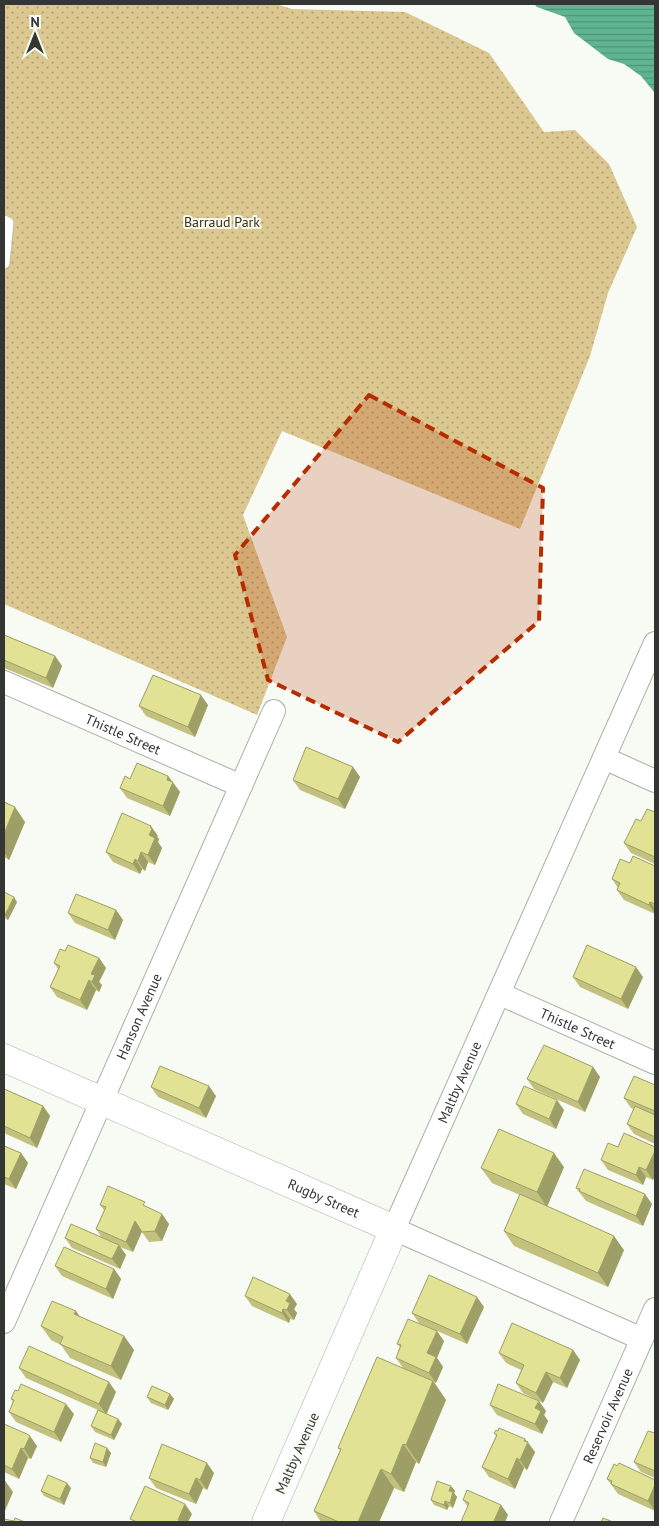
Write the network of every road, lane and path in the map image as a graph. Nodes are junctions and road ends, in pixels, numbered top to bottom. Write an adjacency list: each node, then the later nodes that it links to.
1 (4, 221): 2 (lane)
2 (4, 264)
3 (655, 643): 6 (street, Maltby Avenue)
4 (4, 682): 8 (street, Thistle Street)
5 (274, 711): 8 (street, Hanson Avenue)
6 (604, 758): 7 (street); 9 (street, Maltby Avenue)
7 (655, 781)
8 (241, 786): 12 (street, Hanson Avenue)
9 (500, 994): 11 (street, Thistle Street); 13 (street, Maltby Avenue)
10 (4, 1058): 12 (street, Rugby Street)
11 (655, 1063)
12 (102, 1101): 13 (street, Rugby Street); 15 (street, Hanson Avenue)
13 (394, 1229): 16 (street, Rugby Street); 17 (street, Maltby Avenue)
14 (655, 1308): 16 (street, Reservoir Avenue)
15 (4, 1322)
16 (642, 1339): 18 (street, Reservoir Avenue)
17 (266, 1522)
18 (561, 1522)

